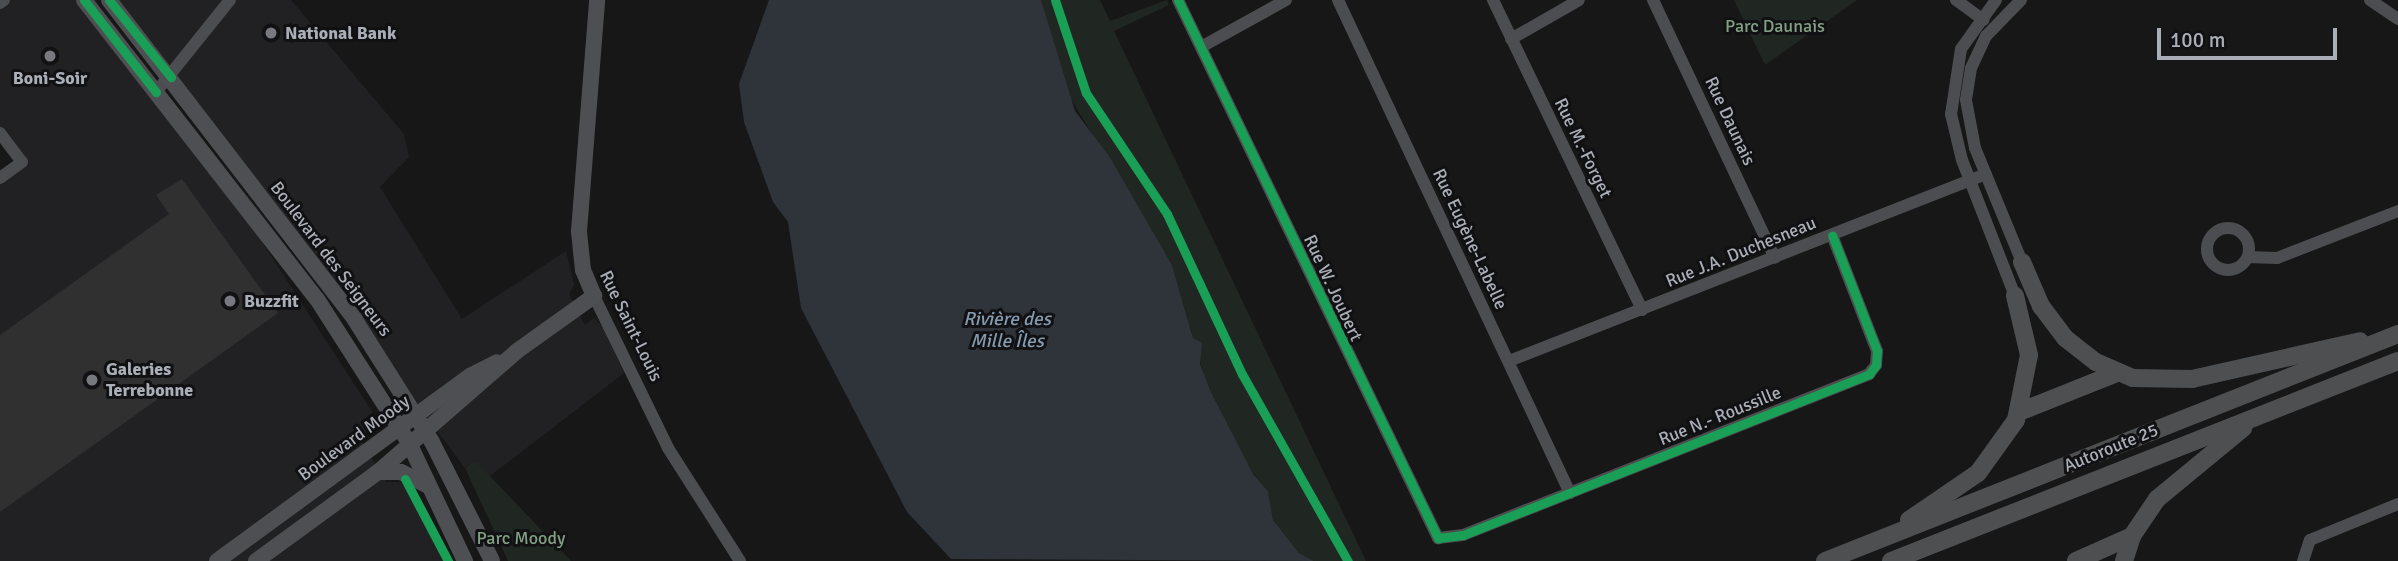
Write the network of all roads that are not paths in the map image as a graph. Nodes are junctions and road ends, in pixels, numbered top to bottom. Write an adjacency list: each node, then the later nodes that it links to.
1 (84, 0): 21 (main road, Boulevard des Seigneurs)
2 (108, 0): 20 (main road, Boulevard des Seigneurs)
3 (230, 0): 20 (street)
4 (597, 0): 31 (main road, Rue Saint-Louis)
5 (1178, 0): 19 (street, Rue W. Joubert)
6 (1286, 0): 19 (street)
7 (1338, 0): 36 (street, Rue Eugène-Labelle)
8 (1493, 0): 18 (street, Rue M.-Forget)
9 (1579, 0): 18 (street)
10 (1653, 0): 29 (street, Rue Daunais)
11 (1956, 0): 15 (street)
12 (1996, 0): 15 (street)
13 (2021, 0): 17 (street)
14 (2370, 0): 16 (street)
15 (1980, 17): 17 (street); 25 (street)
16 (2398, 19)
17 (1992, 26): 23 (street)
18 (1511, 39): 33 (street, Rue M.-Forget)
19 (1200, 47): 50 (street, Rue W. Joubert)
20 (171, 77): 21 (street); 40 (main road, Boulevard des Seigneurs)
21 (156, 92): 42 (main road, Boulevard des Seigneurs)
22 (0, 133): 24 (street)
23 (1986, 174): 25 (street, Rue J.A. Duchesneau); 30 (street)
24 (0, 178)
25 (1970, 180): 27 (street, Rue J.A. Duchesneau); 32 (street)
26 (2398, 211): 28 (street)
27 (1832, 235): 29 (street, Rue J.A. Duchesneau); 47 (street, Rue N.- Roussille)
28 (2248, 257)
29 (1775, 258): 33 (street, Rue J.A. Duchesneau)
30 (2022, 262): 38 (highway)
31 (594, 296): 35 (main road, Boulevard Moody); 56 (street, Rue Saint-Louis)
32 (2015, 296): 39 (highway)
33 (1642, 310): 36 (street, Rue J.A. Duchesneau)
34 (2396, 335): 38 (highway); 51 (highway, Autoroute 25)
35 (517, 351): 40 (main road, Boulevard Moody); 43 (main road, Boulevard Moody)
36 (1509, 361): 47 (street, Rue Eugène-Labelle)
37 (2398, 361): 41 (highway, Autoroute 25)
38 (2117, 373): 39 (highway)
39 (2019, 412): 51 (highway)
40 (417, 416): 42 (main road, Boulevard Moody); 43 (main road, Boulevard des Seigneurs)
41 (2256, 417): 49 (highway); 58 (highway, Autoroute 25)
42 (401, 428): 44 (main road, Boulevard des Seigneurs); 52 (main road, Boulevard Moody)
43 (426, 431): 44 (main road, Boulevard Moody); 55 (main road, Boulevard des Seigneurs)
44 (410, 443): 45 (main road, Boulevard Moody); 46 (main road, Boulevard des Seigneurs)
45 (378, 472): 46 (main road); 53 (main road, Boulevard Moody)
46 (429, 486): 54 (main road, Boulevard des Seigneurs)
47 (1570, 493): 50 (street, Rue N.- Roussille)
48 (2398, 504): 61 (street)
49 (2132, 536): 59 (highway); 60 (highway)
50 (1442, 539)
51 (1880, 539): 57 (highway, Autoroute 25)
52 (217, 561)
53 (256, 561)
54 (465, 561)
55 (492, 561)
56 (740, 561)
57 (1825, 561)
58 (1891, 561)
59 (2076, 561)
60 (2124, 561)
61 (2303, 561)

